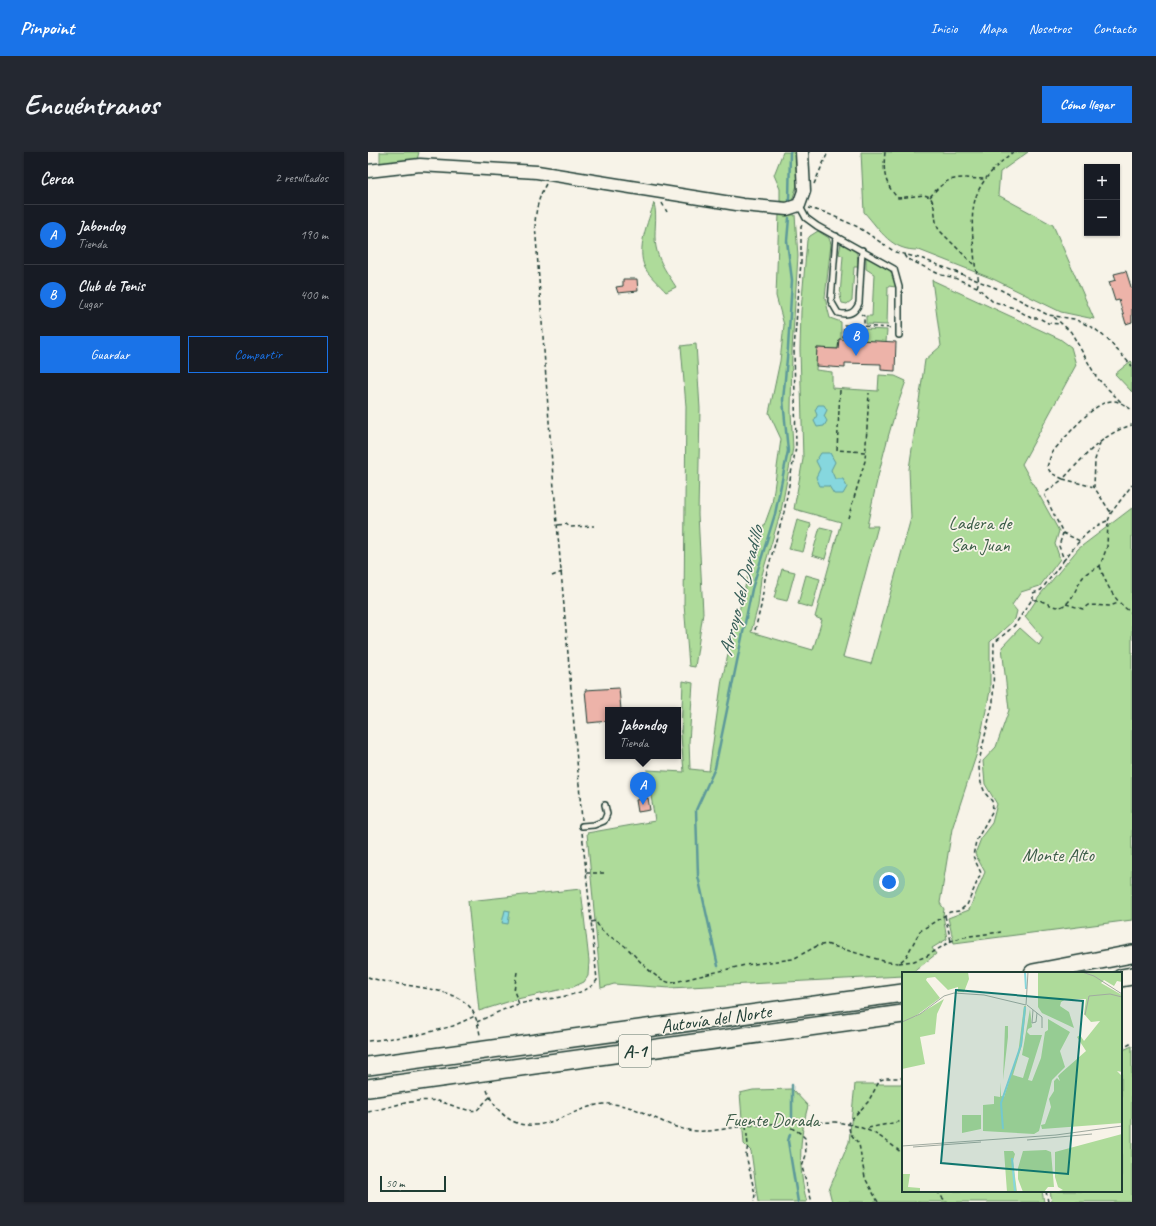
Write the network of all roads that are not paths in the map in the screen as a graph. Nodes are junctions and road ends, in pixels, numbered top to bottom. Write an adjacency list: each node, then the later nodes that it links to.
1 (802, 152): 3 (street)
2 (373, 169): 3 (street)
3 (800, 206): 4 (lane)
4 (836, 236): 5 (lane); 5 (lane)
5 (862, 250): 6 (lane)
6 (899, 335)
7 (605, 805): 8 (lane)
8 (582, 826)
9 (1132, 954): 10 (highway)
10 (1038, 972)
11 (1132, 976): 12 (highway)
12 (1122, 978)
13 (902, 993): 15 (highway, Autovía del Norte / A-1)
14 (902, 1014): 16 (highway, Autovía del Norte / A-1)
15 (368, 1066)
16 (368, 1088)

